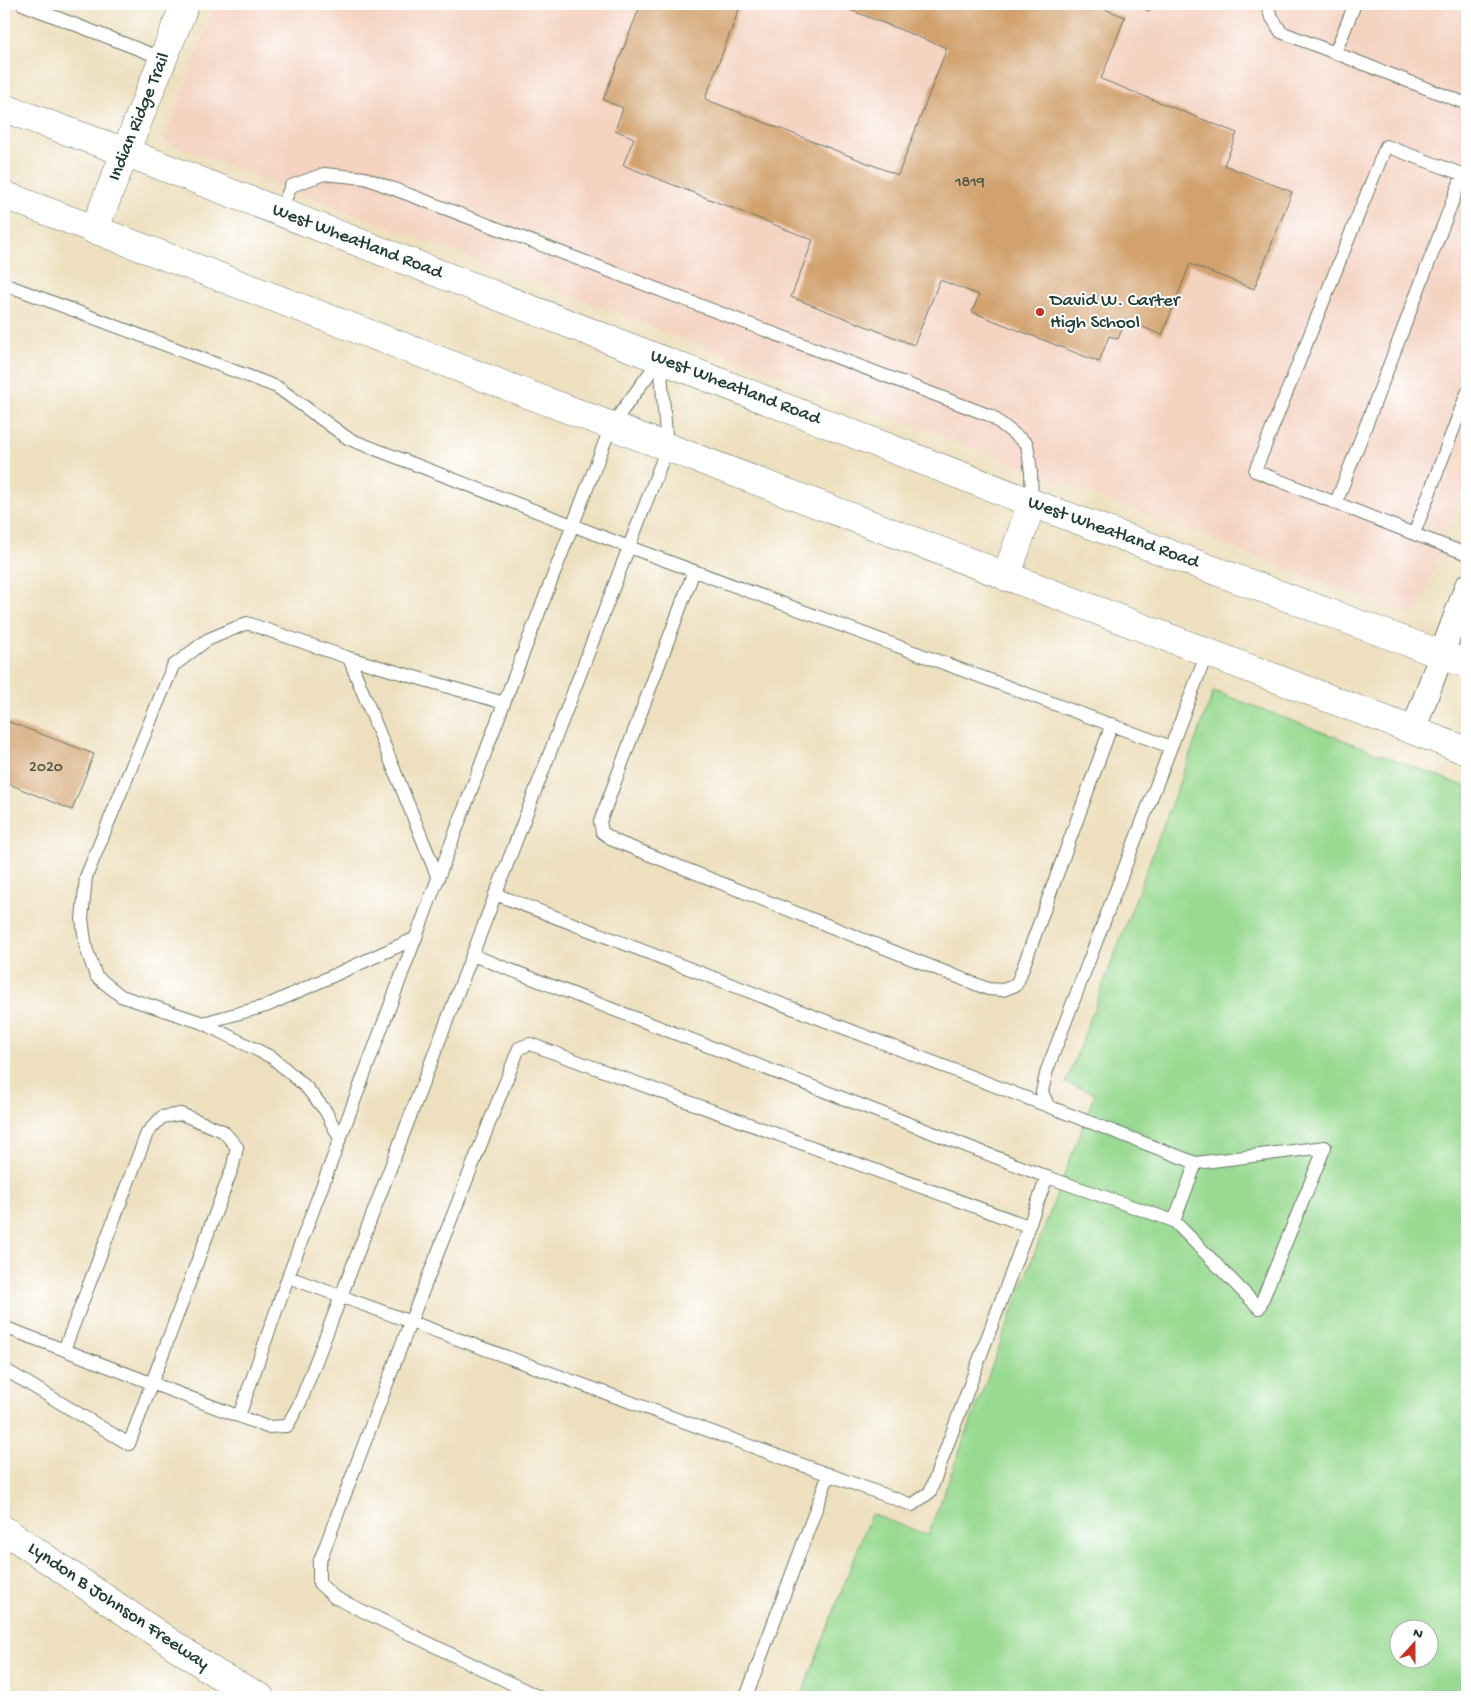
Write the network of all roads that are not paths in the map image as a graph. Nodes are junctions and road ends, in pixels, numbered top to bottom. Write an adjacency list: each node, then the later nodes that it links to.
1 (22, 4): 6 (lane)
2 (185, 4): 6 (main road, Indian Ridge Trail)
3 (1266, 4): 5 (lane)
4 (1355, 4): 5 (lane)
5 (1335, 53): 7 (lane)
6 (164, 59): 9 (main road, Indian Ridge Trail)
7 (1467, 104)
8 (4, 108): 9 (main road, West Wheatland Road)
9 (125, 152): 12 (main road, West Wheatland Road); 13 (main road, Indian Ridge Trail)
10 (1465, 175): 20 (lane); 20 (lane)
11 (4, 195): 13 (main road)
12 (280, 212): 15 (main road, West Wheatland Road); 19 (lane)
13 (94, 230): 17 (main road)
14 (4, 284): 21 (lane)
15 (660, 359): 17 (lane); 18 (lane); 19 (main road, West Wheatland Road)
16 (1467, 393): 22 (lane)
17 (610, 426): 18 (main road); 21 (lane)
18 (667, 448): 23 (lane); 26 (main road)
19 (1032, 503): 26 (main road); 29 (main road, West Wheatland Road)
20 (1336, 503): 22 (lane)
21 (572, 526): 23 (lane); 32 (lane)
22 (1414, 534): 24 (lane)
23 (629, 547): 25 (lane); 38 (lane)
24 (1467, 554)
25 (694, 571): 33 (lane); 33 (lane)
26 (1006, 577): 28 (main road)
27 (1467, 586): 29 (street)
28 (1207, 653): 34 (main road); 35 (lane)
29 (1441, 654): 31 (main road, West Wheatland Road); 34 (street)
30 (349, 658): 32 (lane); 37 (lane); 41 (lane)
31 (1467, 664)
32 (504, 703): 37 (lane)
33 (1112, 724): 35 (lane)
34 (1413, 731): 36 (main road)
35 (1171, 747): 42 (lane)
36 (1467, 751)
37 (438, 878): 39 (lane)
38 (495, 894): 40 (lane); 42 (lane)
39 (416, 938): 41 (lane); 43 (lane)
40 (472, 955): 45 (lane); 49 (lane)
41 (203, 1023): 43 (lane)
42 (1048, 1105): 44 (lane)
43 (340, 1139): 48 (lane)
44 (1196, 1163): 46 (lane); 46 (lane)
45 (1047, 1177): 46 (lane); 47 (lane)
46 (1174, 1221)
47 (1028, 1226): 50 (lane); 56 (lane)
48 (288, 1278): 49 (lane); 55 (lane)
49 (340, 1298): 50 (lane); 55 (lane)
50 (410, 1323): 56 (lane); 59 (lane)
51 (4, 1327): 52 (lane)
52 (64, 1350): 54 (lane); 54 (lane)
53 (4, 1369): 54 (lane)
54 (152, 1383): 55 (lane)
55 (239, 1416)
56 (829, 1474): 60 (lane)
57 (4, 1530): 58 (main road, Lyndon B Johnson Freeway)
58 (260, 1697)
59 (539, 1697)
60 (746, 1697)

